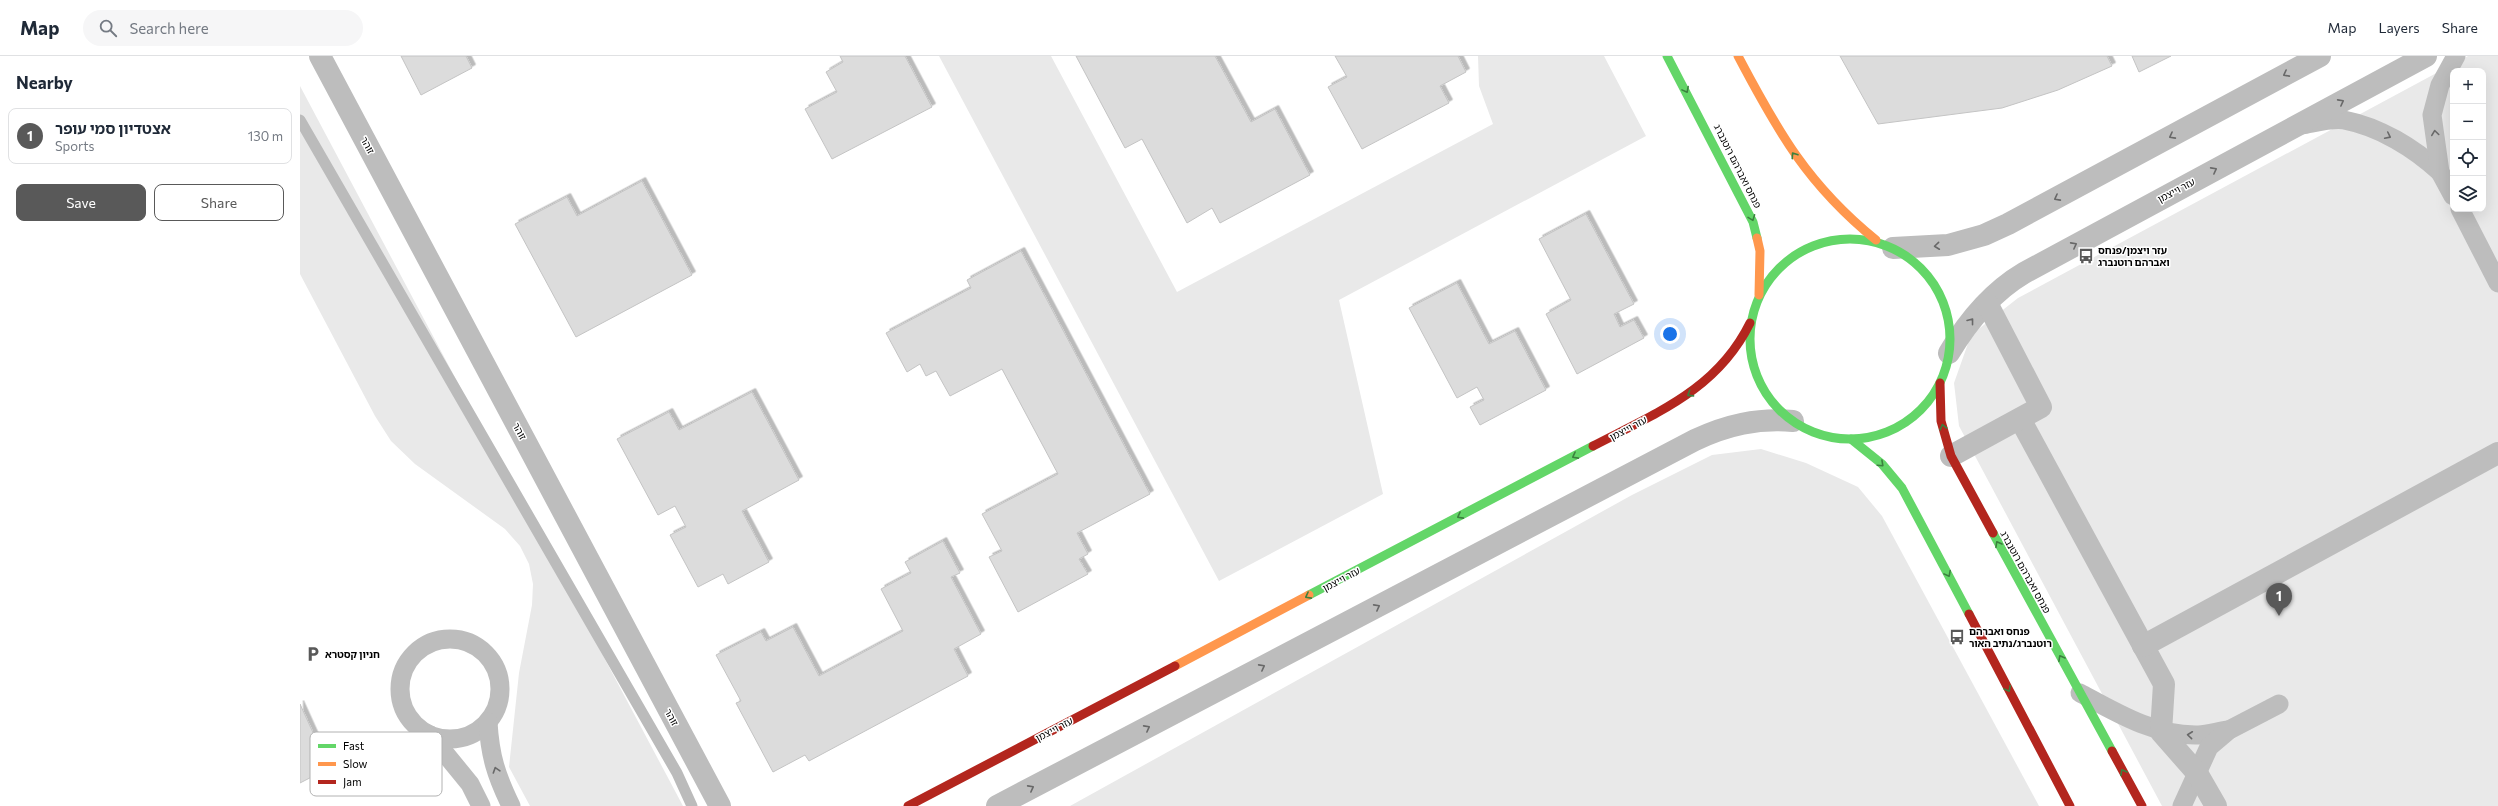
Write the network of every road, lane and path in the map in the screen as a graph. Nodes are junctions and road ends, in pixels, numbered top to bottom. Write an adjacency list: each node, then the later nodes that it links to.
1 (320, 56): 35 (street, זוהר)
2 (1667, 56): 13 (main road, פנחס ואברהם רוטנברג, one-way to 13)
3 (1738, 56): 11 (main road, one-way to 3)
4 (2320, 56): 11 (street, one-way to 11)
5 (2426, 56): 7 (street, עזר וייצמן, one-way to 5)
6 (2456, 56): 8 (lane, one-way to 6)
7 (2296, 125): 8 (lane, one-way to 8); 14 (street, עזר וייצמן, one-way to 7)
8 (2440, 172): 9 (lane)
9 (2450, 190)
10 (2462, 212): 12 (lane)
11 (1886, 245): 13 (main road); 16 (main road)
12 (2498, 283)
13 (1759, 295): 15 (main road)
14 (1987, 303): 16 (street, עזר וייצמן, one-way to 14); 18 (street)
15 (1750, 323): 19 (main road); 36 (main road, עזר וייצמן, one-way to 36)
16 (1949, 353): 17 (main road)
17 (1940, 383): 20 (main road); 22 (main road, פנחס ואברהם רוטנברג, one-way to 17)
18 (2020, 418): 22 (street); 23 (street)
19 (1792, 421): 20 (main road); 37 (street, one-way to 19)
20 (1851, 439): 38 (main road, one-way to 38)
21 (2498, 452): 23 (street)
22 (1951, 456): 24 (main road, פנחס ואברהם רוטנברג, one-way to 22)
23 (2143, 646): 29 (street)
24 (2080, 693): 29 (lane); 39 (main road, פנחס ואברהם רוטנברג, one-way to 24)
25 (2279, 704): 27 (lane)
26 (488, 722): 28 (lane); 30 (lane); 34 (lane, one-way to 26)
27 (2229, 730): 29 (lane, one-way to 29); 32 (lane)
28 (426, 732)
29 (2161, 732): 32 (street)
30 (442, 738)
31 (442, 750): 33 (lane)
32 (2196, 773): 40 (lane); 41 (street)
33 (481, 806)
34 (511, 806)
35 (720, 806)
36 (908, 806)
37 (997, 806)
38 (2070, 806)
39 (2142, 806)
40 (2182, 806)
41 (2216, 806)

